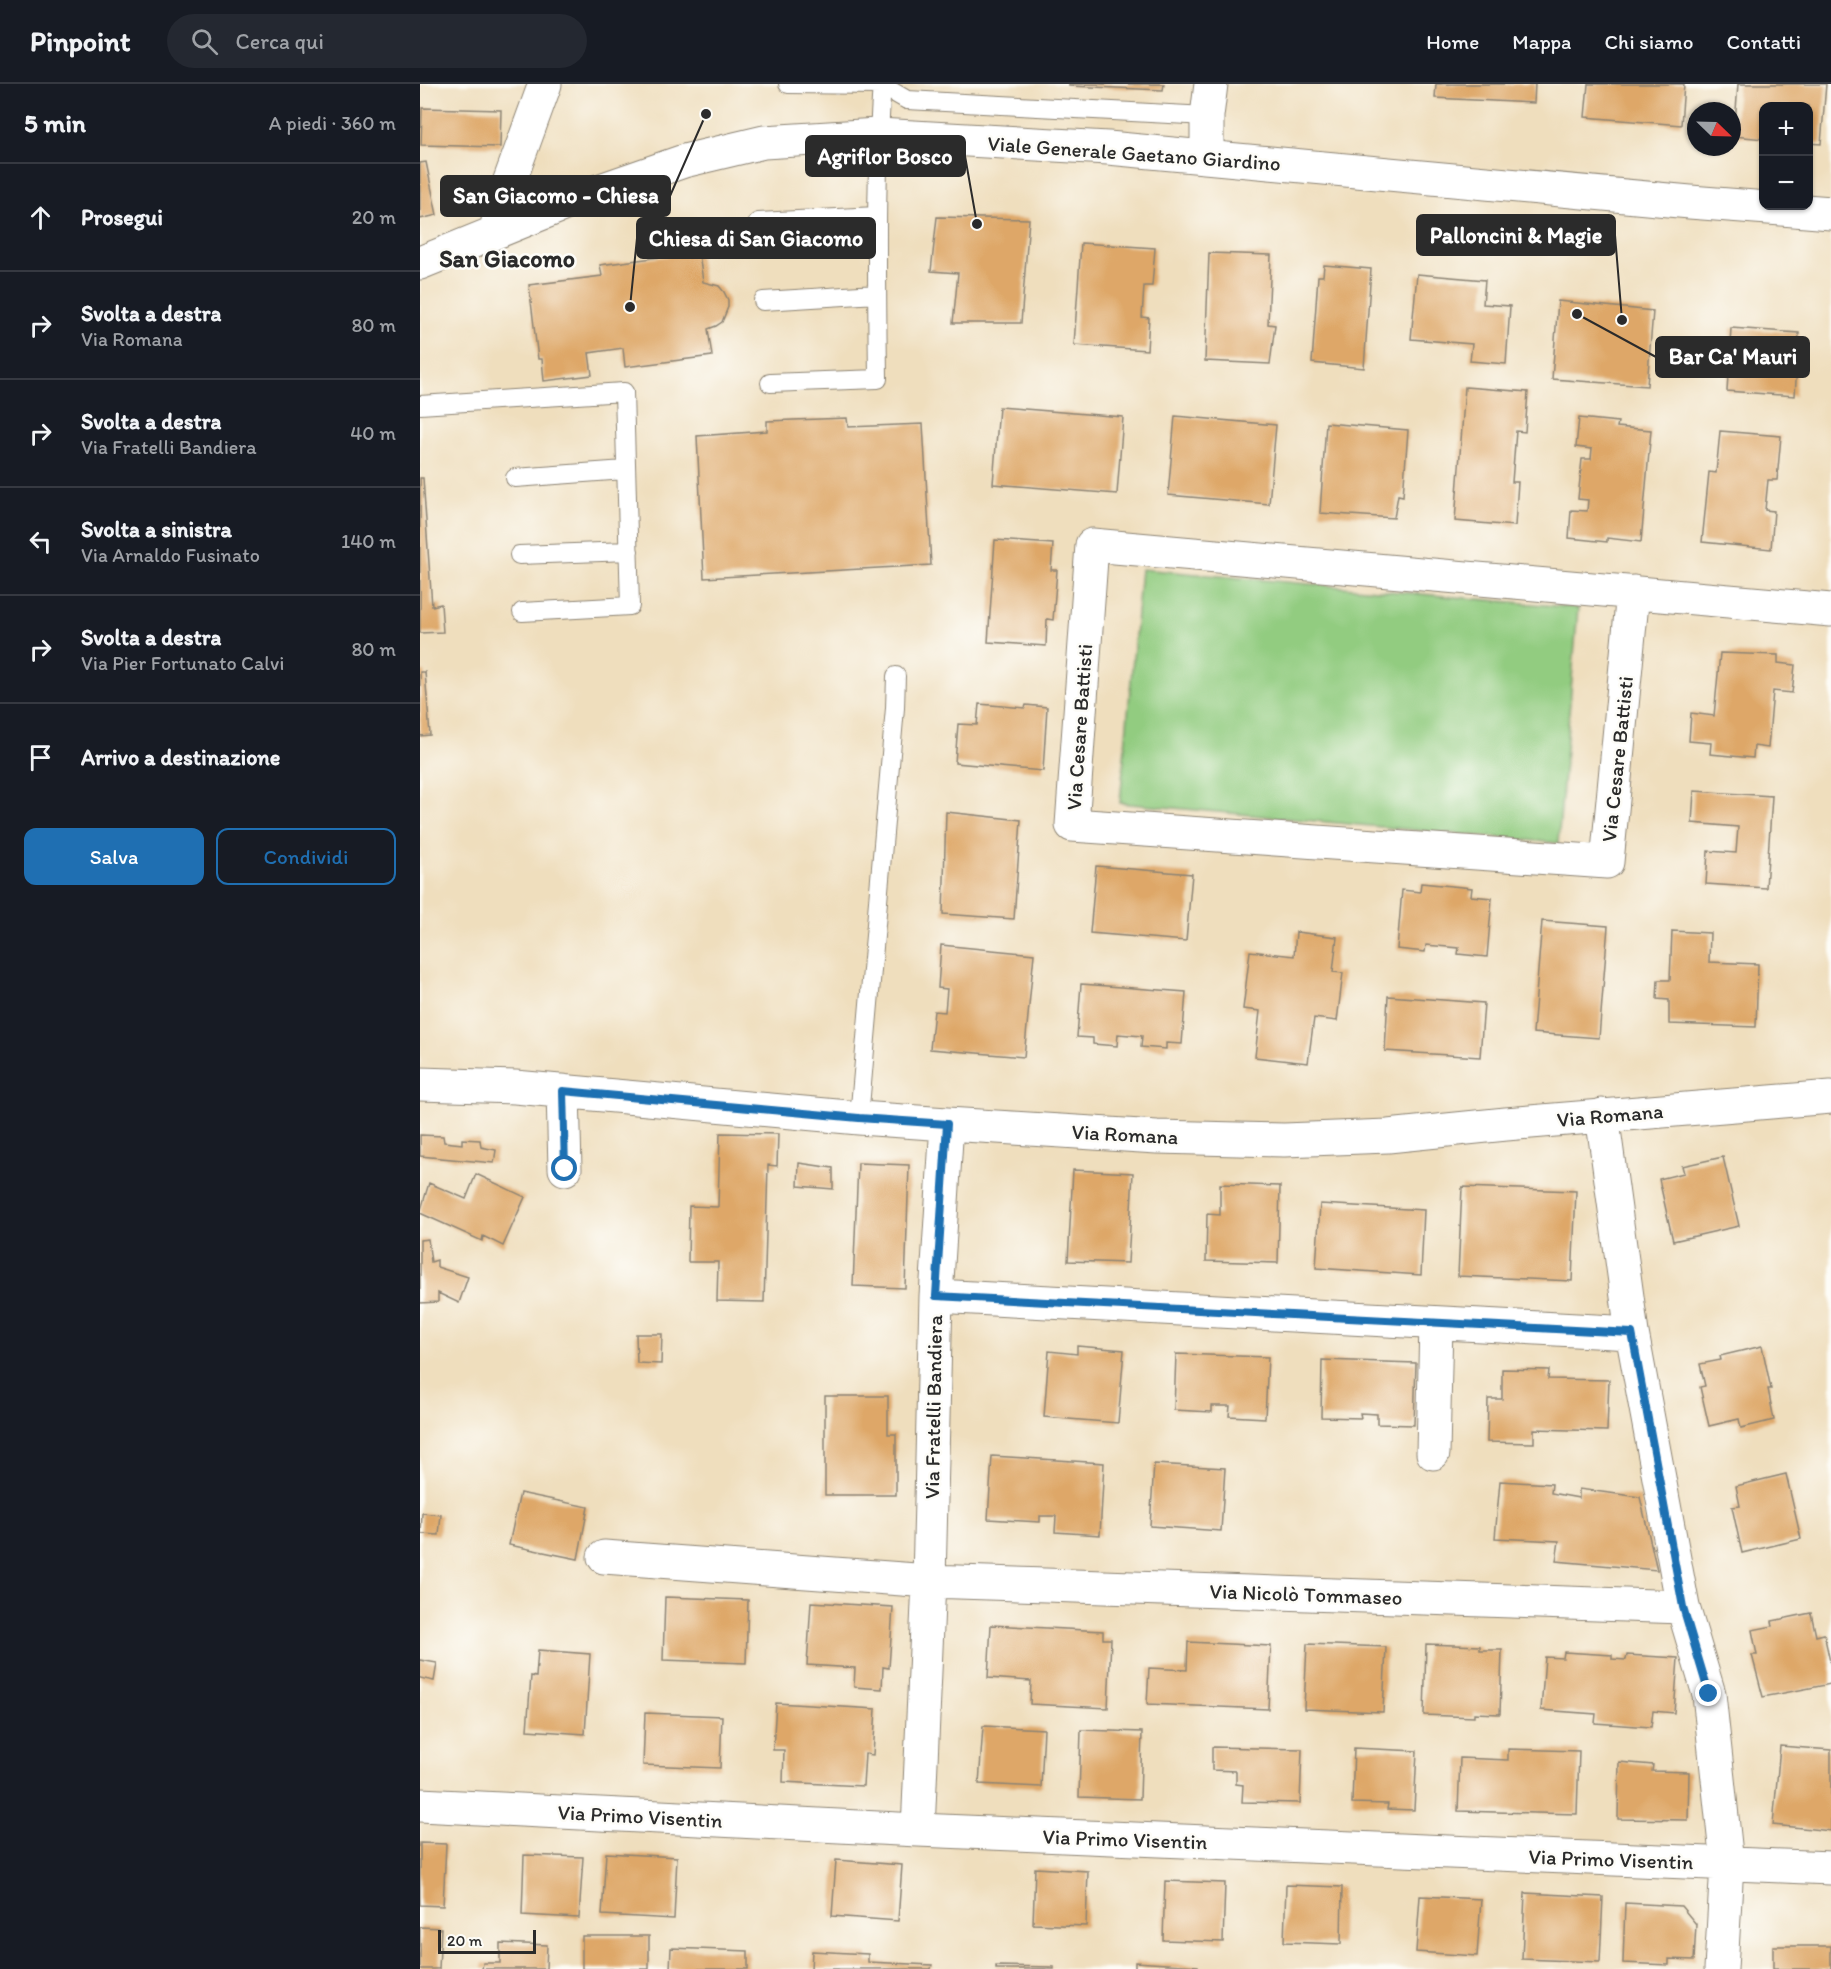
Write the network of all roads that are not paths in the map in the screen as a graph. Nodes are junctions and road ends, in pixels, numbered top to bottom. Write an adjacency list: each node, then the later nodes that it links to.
1 (545, 84): 11 (street)
2 (788, 84): 3 (lane)
3 (882, 84): 5 (lane); 6 (lane)
4 (1211, 84): 5 (street)
5 (1207, 116): 7 (street)
6 (878, 135): 7 (street, Viale Generale Gaetano Giardino); 9 (lane); 11 (street, Viale Generale Gaetano Giardino)
7 (1207, 156): 8 (street, Viale Generale Gaetano Giardino)
8 (1831, 213)
9 (877, 216): 10 (lane); 13 (lane)
10 (758, 222)
11 (496, 232): 12 (street, Viale Generale Gaetano Giardino)
12 (420, 263)
13 (877, 294): 14 (lane); 15 (lane)
14 (763, 302)
15 (770, 383)
16 (420, 405): 17 (lane)
17 (625, 470): 18 (lane); 19 (lane)
18 (515, 478)
19 (629, 551): 20 (lane); 23 (lane)
20 (519, 555)
21 (1633, 592): 21 (street, Via Cesare Battisti); 22 (street, Via Cesare Battisti)
22 (1831, 610)
23 (522, 612)
24 (896, 676): 29 (lane)
25 (420, 1084): 26 (street, Via Romana)
26 (563, 1091): 29 (street, Via Romana); 31 (street)
27 (1831, 1097): 28 (street, Via Romana)
28 (1602, 1115): 30 (street, Via Romana); 34 (street)
29 (859, 1118): 30 (street, Via Romana)
30 (947, 1124): 32 (street, Via Fratelli Bandiera)
31 (565, 1169)
32 (936, 1296): 33 (street); 37 (street, Via Fratelli Bandiera)
33 (1436, 1323): 34 (street); 35 (street)
34 (1632, 1333): 38 (street)
35 (1433, 1452)
36 (604, 1557): 37 (street)
37 (929, 1581): 38 (street, Via Nicolò Tommaseo); 40 (street, Via Fratelli Bandiera)
38 (1683, 1607): 41 (street)
39 (420, 1805): 40 (street, Via Primo Visentin)
40 (918, 1830): 41 (street, Via Primo Visentin)
41 (1727, 1864): 42 (street, Via Primo Visentin); 43 (street)
42 (1831, 1868)
43 (1721, 1969)

